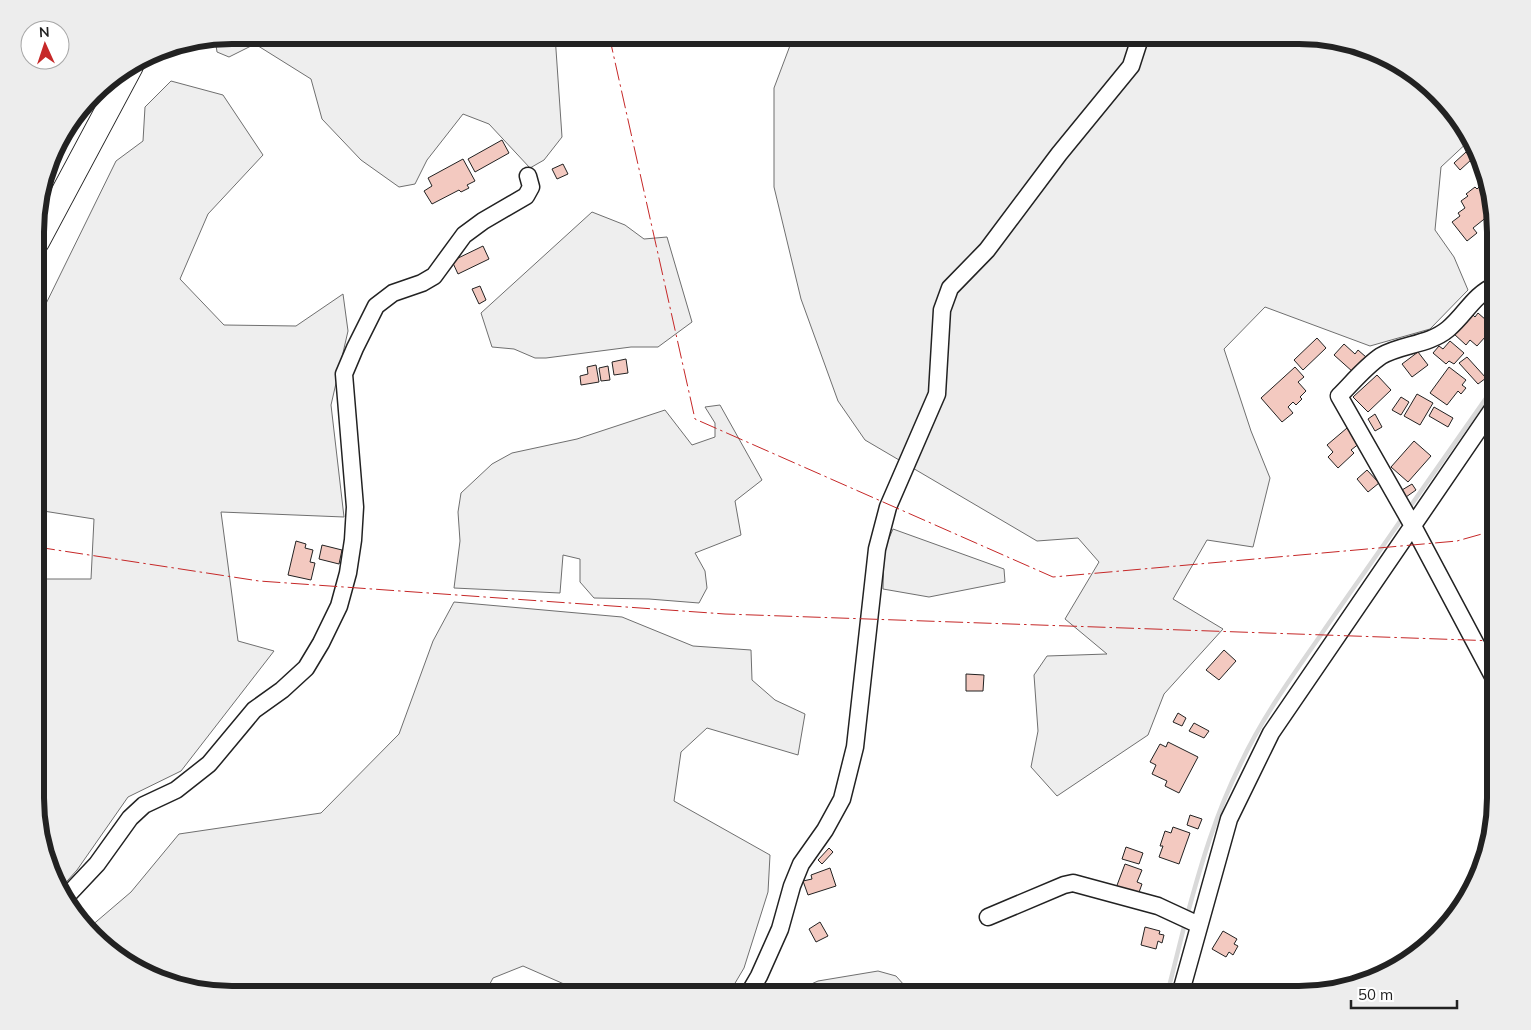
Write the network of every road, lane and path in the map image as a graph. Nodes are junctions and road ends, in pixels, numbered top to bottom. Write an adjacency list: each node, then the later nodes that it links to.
1 (1138, 44): 12 (street)
2 (124, 78): 4 (highway)
3 (528, 176): 9 (street)
4 (44, 229)
5 (1487, 289): 7 (street)
6 (1487, 417): 7 (street)
7 (1413, 526): 8 (street); 11 (street)
8 (1487, 665)
9 (70, 893)
10 (988, 917): 11 (street)
11 (1199, 925): 13 (street)
12 (753, 986)
13 (1182, 986)

